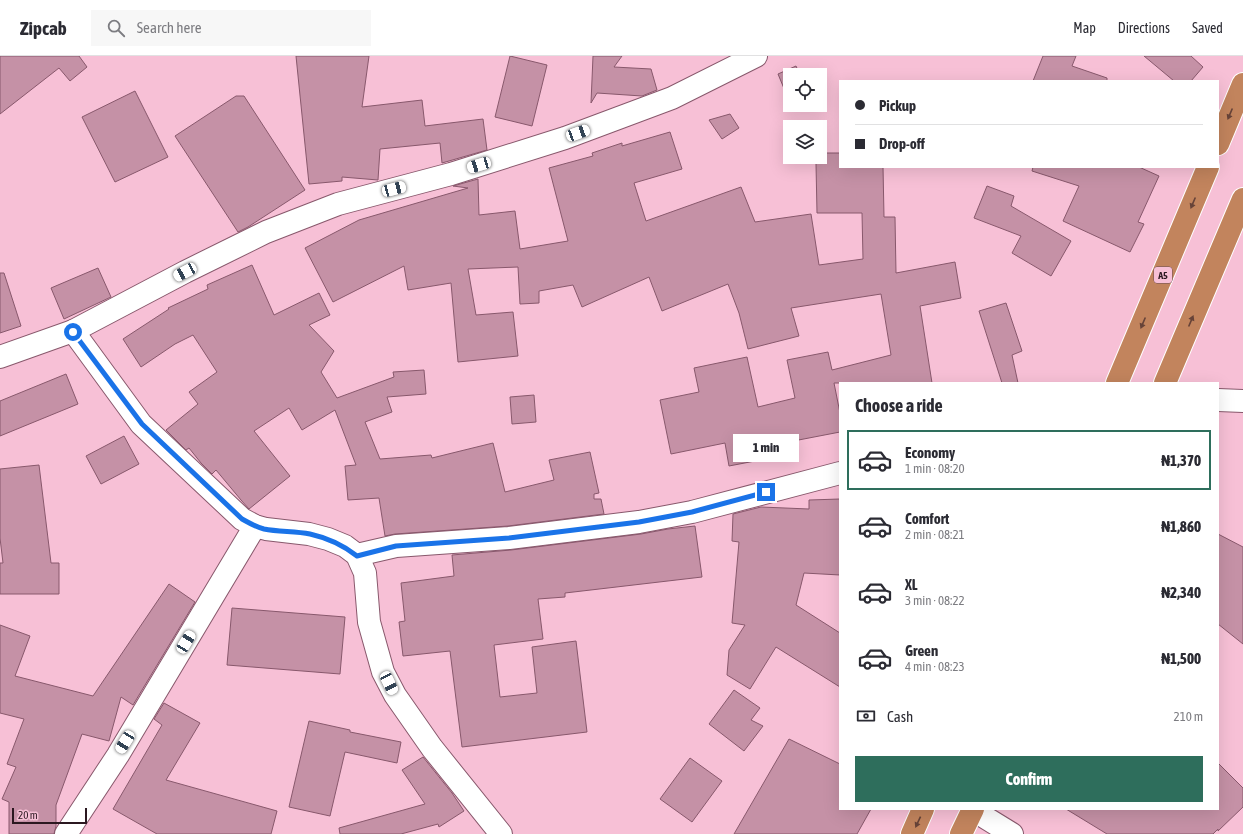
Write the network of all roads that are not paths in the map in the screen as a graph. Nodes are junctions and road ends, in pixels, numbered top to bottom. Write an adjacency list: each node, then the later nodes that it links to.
1 (756, 56): 6 (street)
2 (1243, 84): 3 (highway, one-way to 3)
3 (1219, 142)
4 (1208, 168): 8 (highway, A5, one-way to 8)
5 (1243, 199): 9 (highway, one-way to 5)
6 (73, 332): 7 (street); 13 (street)
7 (0, 357)
8 (1118, 382)
9 (1165, 382)
10 (1219, 400): 11 (street)
11 (1243, 401)
12 (839, 473): 14 (street)
13 (255, 526): 14 (street); 17 (street)
14 (357, 556): 18 (street)
15 (923, 810): 19 (highway, one-way to 19)
16 (973, 810): 20 (highway); 21 (street)
17 (66, 834)
18 (501, 834)
19 (912, 834)
20 (961, 834)
21 (1012, 834)

